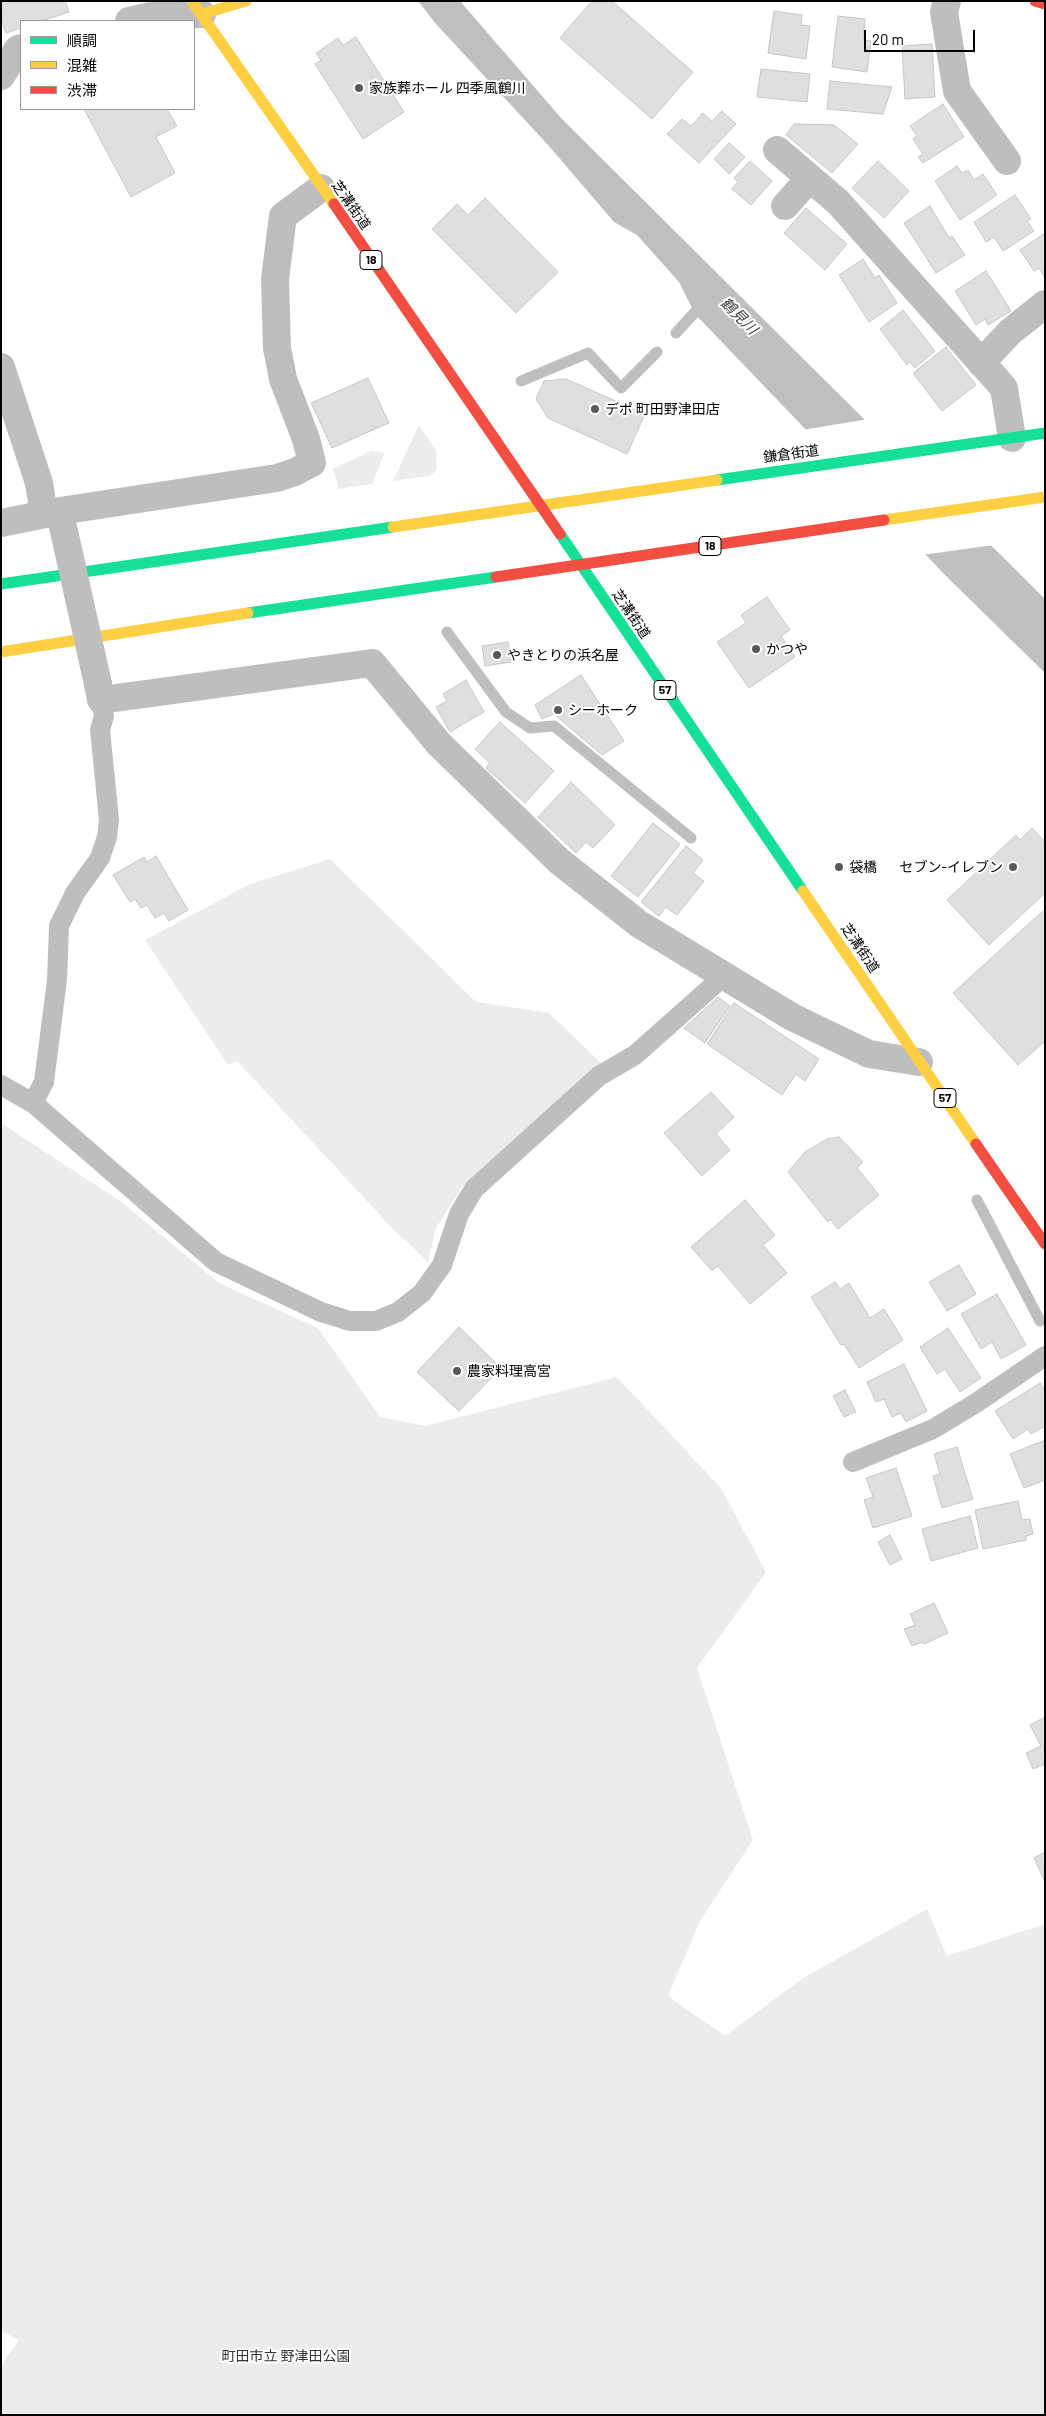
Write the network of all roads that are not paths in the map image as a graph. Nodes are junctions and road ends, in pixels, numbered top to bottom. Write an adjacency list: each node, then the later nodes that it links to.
1 (246, 1): 5 (main road)
2 (947, 1): 10 (street)
3 (1035, 1): 4 (main road)
4 (1045, 4)
5 (197, 8): 6 (street); 12 (main road, 芝溝街道 / 18)
6 (134, 20)
7 (20, 48): 8 (street)
8 (1, 76)
9 (777, 150): 11 (street)
10 (1007, 161)
11 (810, 178): 13 (street); 15 (street)
12 (321, 188): 20 (main road, 芝溝街道 / 18); 21 (street)
13 (785, 206)
14 (1045, 304): 15 (street)
15 (982, 363): 18 (street)
16 (1, 367): 21 (street)
17 (1045, 433): 18 (main road, 鎌倉街道)
18 (1012, 438): 20 (main road, 鎌倉街道)
19 (1045, 497): 23 (main road, 18)
20 (541, 505): 23 (main road, 芝溝街道 / 18); 24 (main road, 鎌倉街道)
21 (55, 516): 22 (street); 26 (street, bridge)
22 (1, 523)
23 (580, 565): 25 (main road, 18); 28 (main road, 芝溝街道 / 57)
24 (1, 584)
25 (1, 652)
26 (100, 692): 27 (street); 30 (lane)
27 (724, 976): 28 (street); 30 (lane)
28 (919, 1062): 31 (main road, 芝溝街道 / 57)
29 (1, 1085): 30 (lane)
30 (33, 1103)
31 (1045, 1244)
32 (1045, 1356): 33 (lane)
33 (853, 1462)

